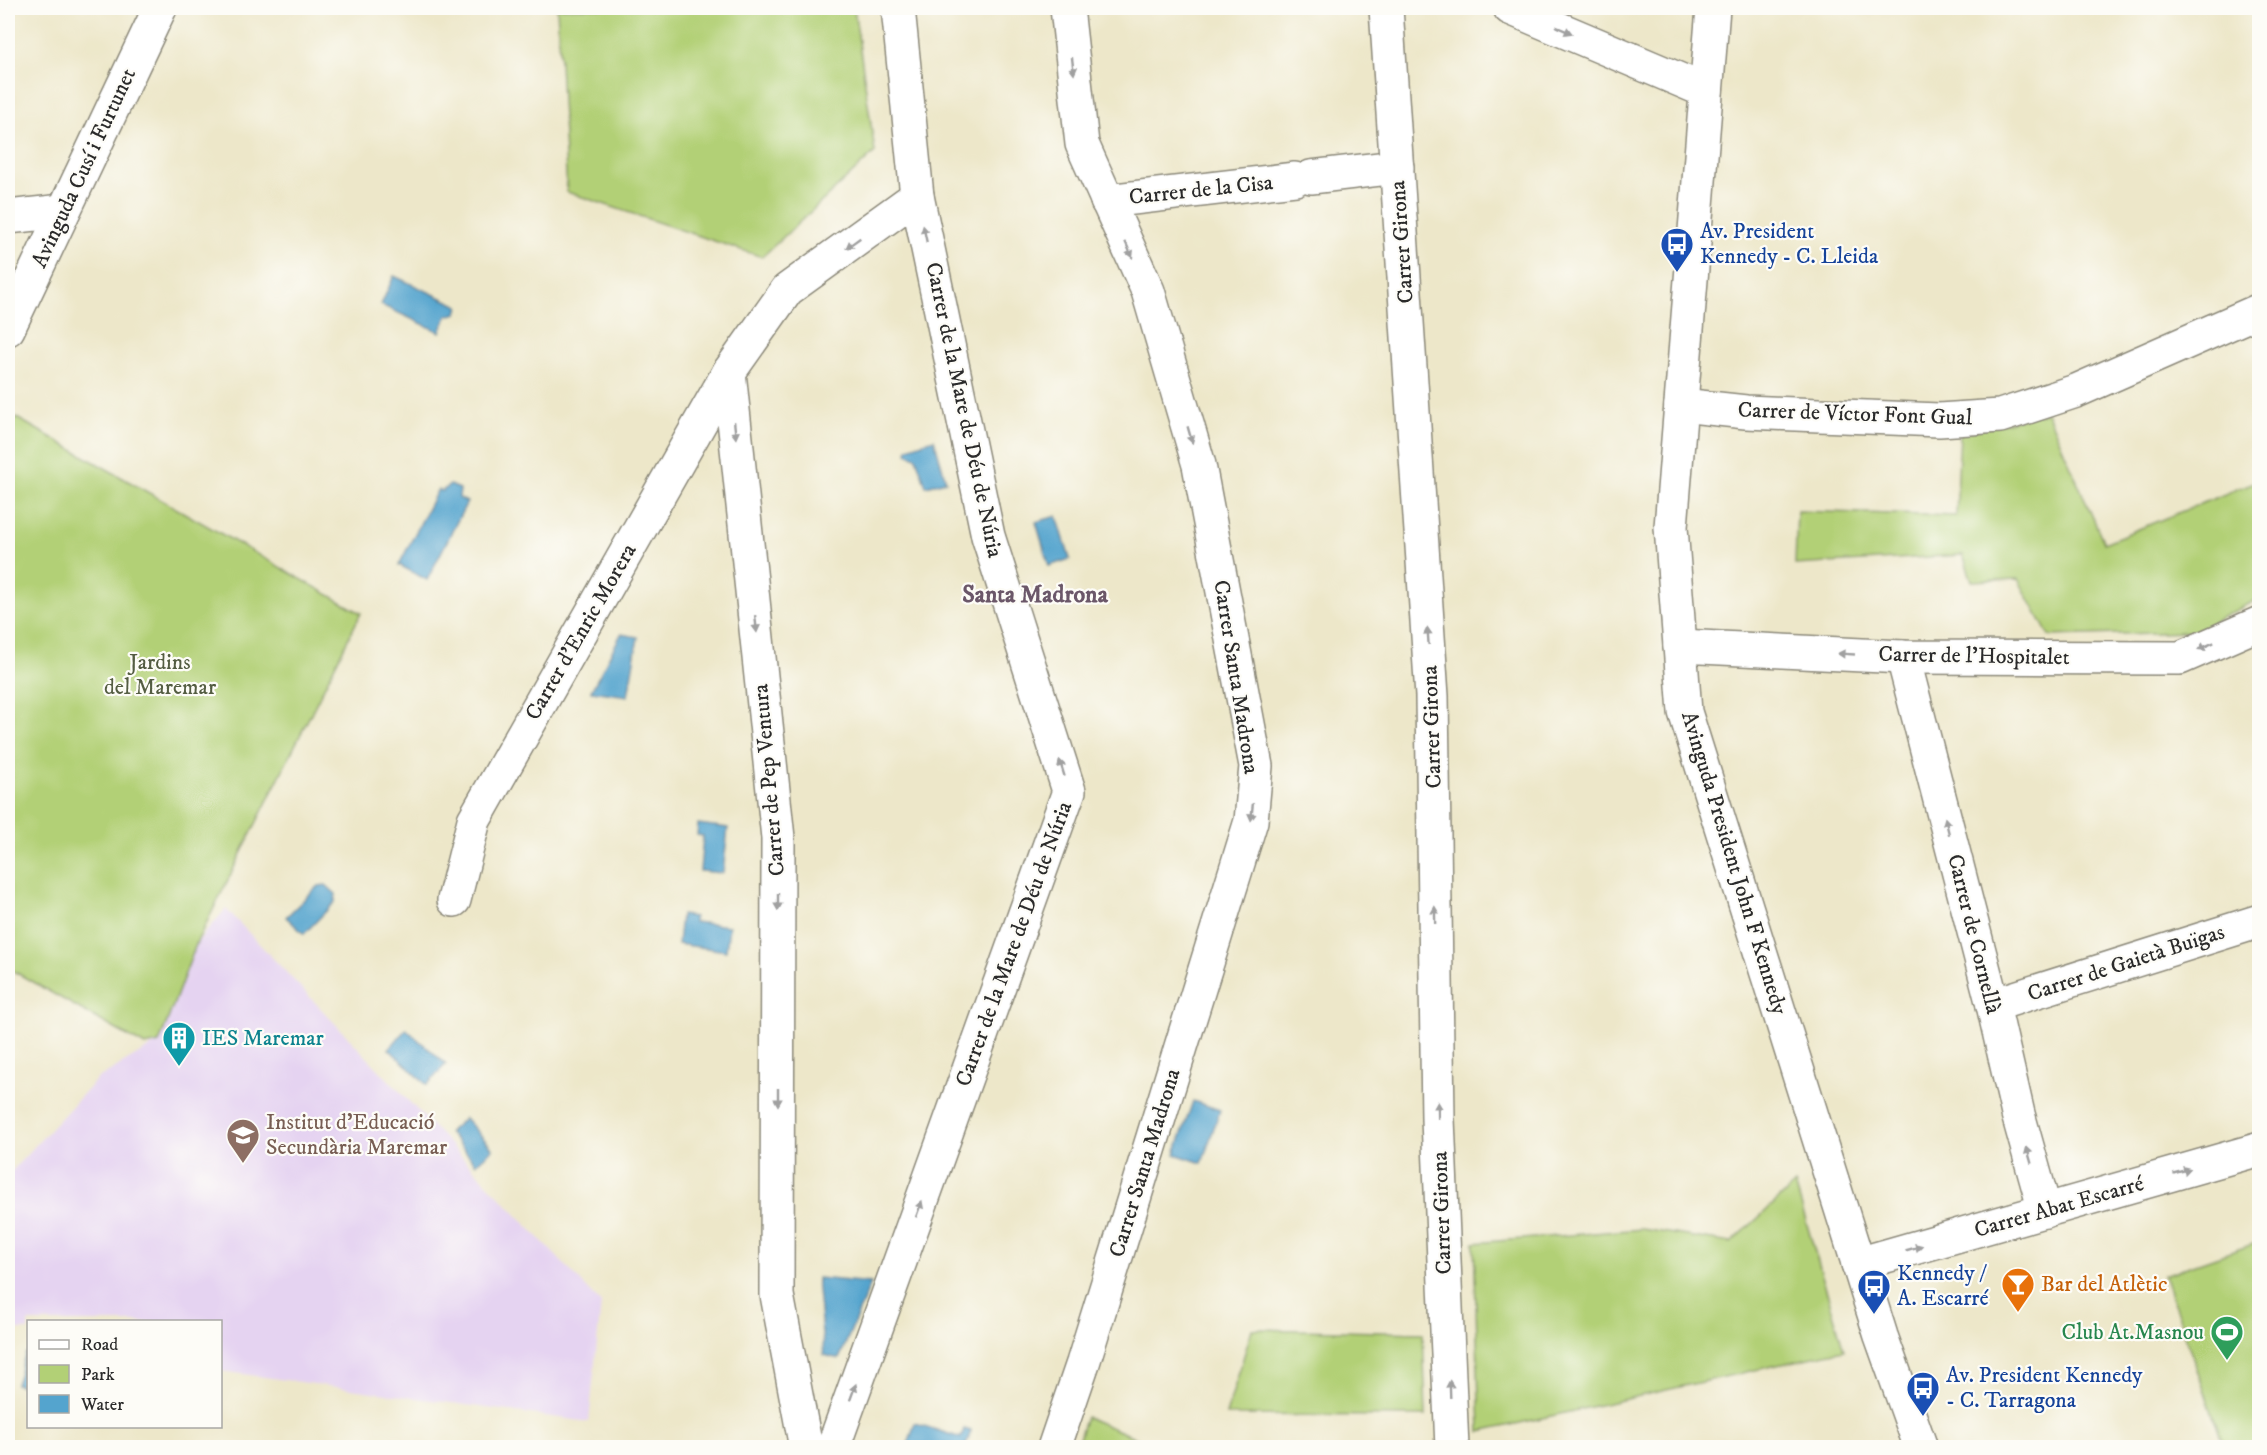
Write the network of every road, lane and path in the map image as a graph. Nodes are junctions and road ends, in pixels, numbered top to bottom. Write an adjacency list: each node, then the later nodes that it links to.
1 (160, 8): 11 (street, Avinguda Cusí i Furtunet)
2 (898, 8): 9 (street, Carrer de la Mare de Déu de Núria)
3 (1066, 8): 10 (street, Carrer Santa Madrona, one-way to 10)
4 (1386, 8): 8 (street, Carrer Girona)
5 (1510, 8): 7 (street, one-way to 7)
6 (1713, 8): 7 (street, Avinguda President John F Kennedy)
7 (1706, 91): 16 (street, Avinguda President John F Kennedy)
8 (1397, 167): 10 (street, Carrer de la Cisa); 29 (street, Carrer Girona, one-way to 8)
9 (917, 196): 15 (street, one-way to 15); 27 (street, Carrer de la Mare de Déu de Núria, one-way to 9)
10 (1107, 201): 28 (street, Carrer Santa Madrona, one-way to 28)
11 (63, 211): 12 (street); 14 (street, Avinguda Cusí i Furtunet)
12 (8, 217)
13 (2259, 310): 16 (street, Carrer de Víctor Font Gual)
14 (8, 329)
15 (729, 372): 20 (street, Carrer d'Enric Morera); 26 (street, Carrer de Pep Ventura, one-way to 26)
16 (1681, 405): 18 (street, Avinguda President John F Kennedy)
17 (2259, 622): 19 (street, Carrer de l'Hospitalet, one-way to 19)
18 (1680, 646): 19 (street, Carrer de l'Hospitalet, one-way to 18); 25 (street, Avinguda President John F Kennedy)
19 (1903, 657): 22 (street, Carrer de Cornellà, one-way to 19)
20 (454, 900)
21 (2259, 921): 22 (street, Carrer de Gaietà Buïgas)
22 (1993, 1005): 24 (street, Carrer de Cornellà, one-way to 22)
23 (2259, 1149): 24 (street, Carrer Abat Escarré, one-way to 23)
24 (2045, 1211): 25 (street, Carrer Abat Escarré, one-way to 24)
25 (1858, 1264): 30 (street, Avinguda President John F Kennedy)
26 (806, 1448)
27 (833, 1448)
28 (1054, 1448)
29 (1452, 1448)
30 (1921, 1448)

